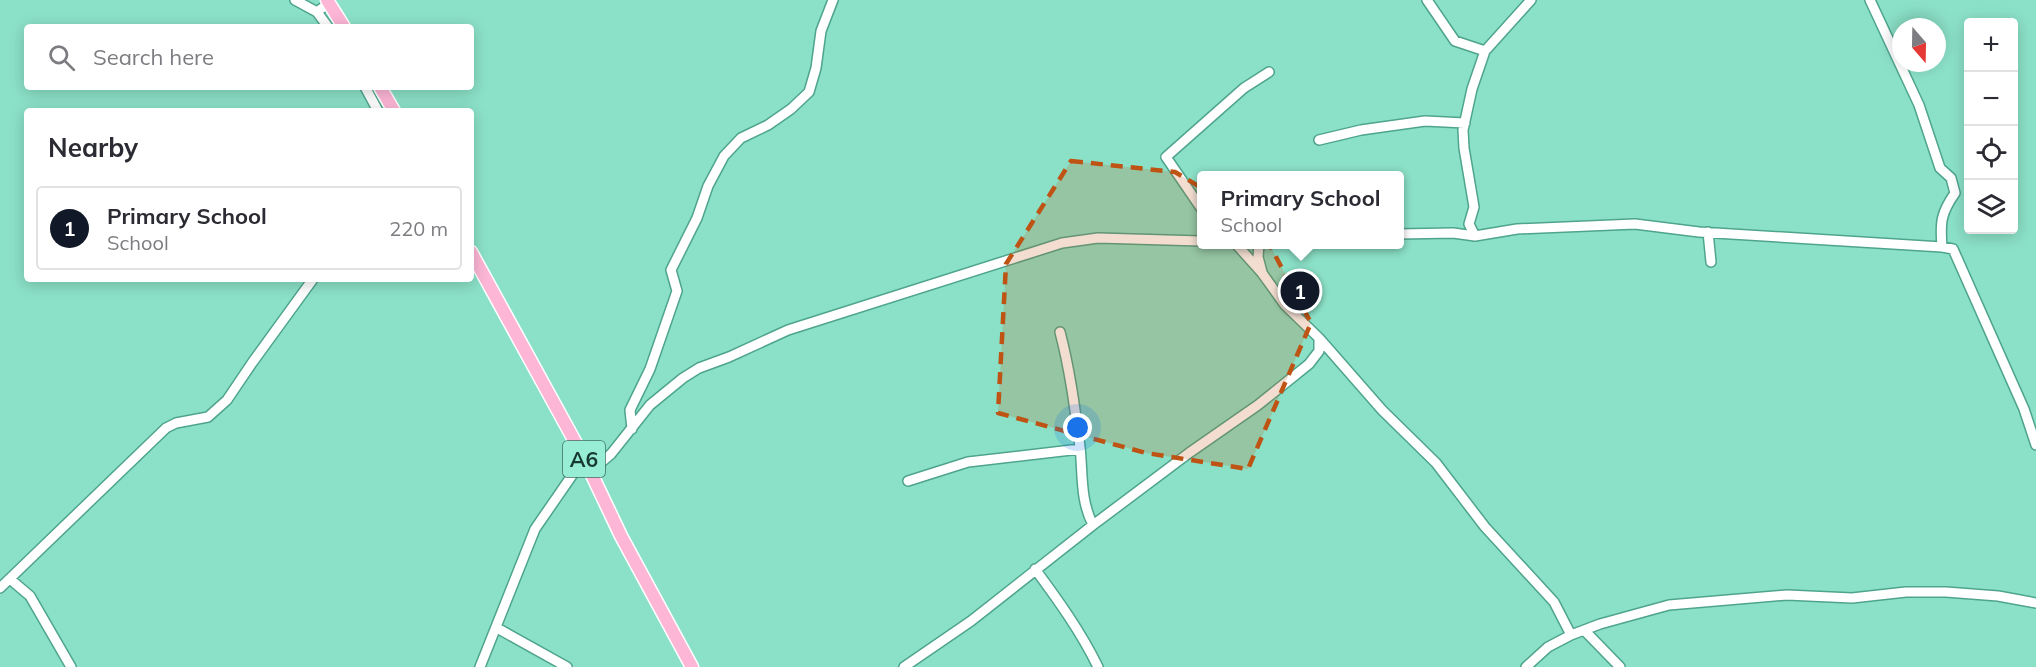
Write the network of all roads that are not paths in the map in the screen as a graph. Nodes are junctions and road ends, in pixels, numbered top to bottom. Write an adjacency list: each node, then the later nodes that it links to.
1 (296, 0): 7 (street)
2 (833, 0): 34 (street)
3 (1427, 0): 10 (street)
4 (1531, 0): 10 (street)
5 (1870, 0): 25 (street)
6 (328, 1): 7 (street); 9 (main road)
7 (317, 12): 8 (street)
8 (326, 24)
9 (342, 24)
10 (1485, 51): 16 (street)
11 (1269, 72): 18 (street)
12 (367, 90): 14 (street)
13 (382, 90): 15 (main road)
14 (376, 108)
15 (392, 108)
16 (1465, 123): 17 (street); 19 (street)
17 (1319, 140)
18 (1197, 202)
19 (1469, 224): 21 (street); 23 (street)
20 (1708, 232): 23 (street); 25 (street); 29 (street)
21 (1452, 233): 22 (street); 23 (street)
22 (1404, 234)
23 (1475, 236)
24 (1197, 241): 34 (street)
25 (1942, 247): 35 (street)
26 (1240, 249): 30 (street)
27 (1258, 249): 30 (street)
28 (474, 257): 37 (main road, A6)
29 (1711, 262)
30 (1262, 273): 33 (street)
31 (311, 282): 42 (street)
32 (1060, 332): 36 (street)
33 (1319, 338): 40 (street); 47 (street)
34 (632, 429): 38 (street)
35 (2036, 445)
36 (1080, 449): 39 (street); 40 (street)
37 (584, 458): 38 (main road, A6); 45 (street)
38 (591, 471): 51 (main road, A6)
39 (908, 481)
40 (1093, 525): 41 (street)
41 (1035, 569): 52 (street); 53 (street)
42 (10, 579): 43 (street); 48 (street)
43 (0, 588)
44 (2036, 603): 46 (street)
45 (496, 628): 49 (street); 50 (street)
46 (1584, 630): 47 (street); 55 (street)
47 (1571, 635): 54 (street)
48 (71, 667)
49 (480, 667)
50 (567, 667)
51 (692, 667)
52 (904, 667)
53 (1098, 667)
54 (1526, 667)
55 (1620, 667)

